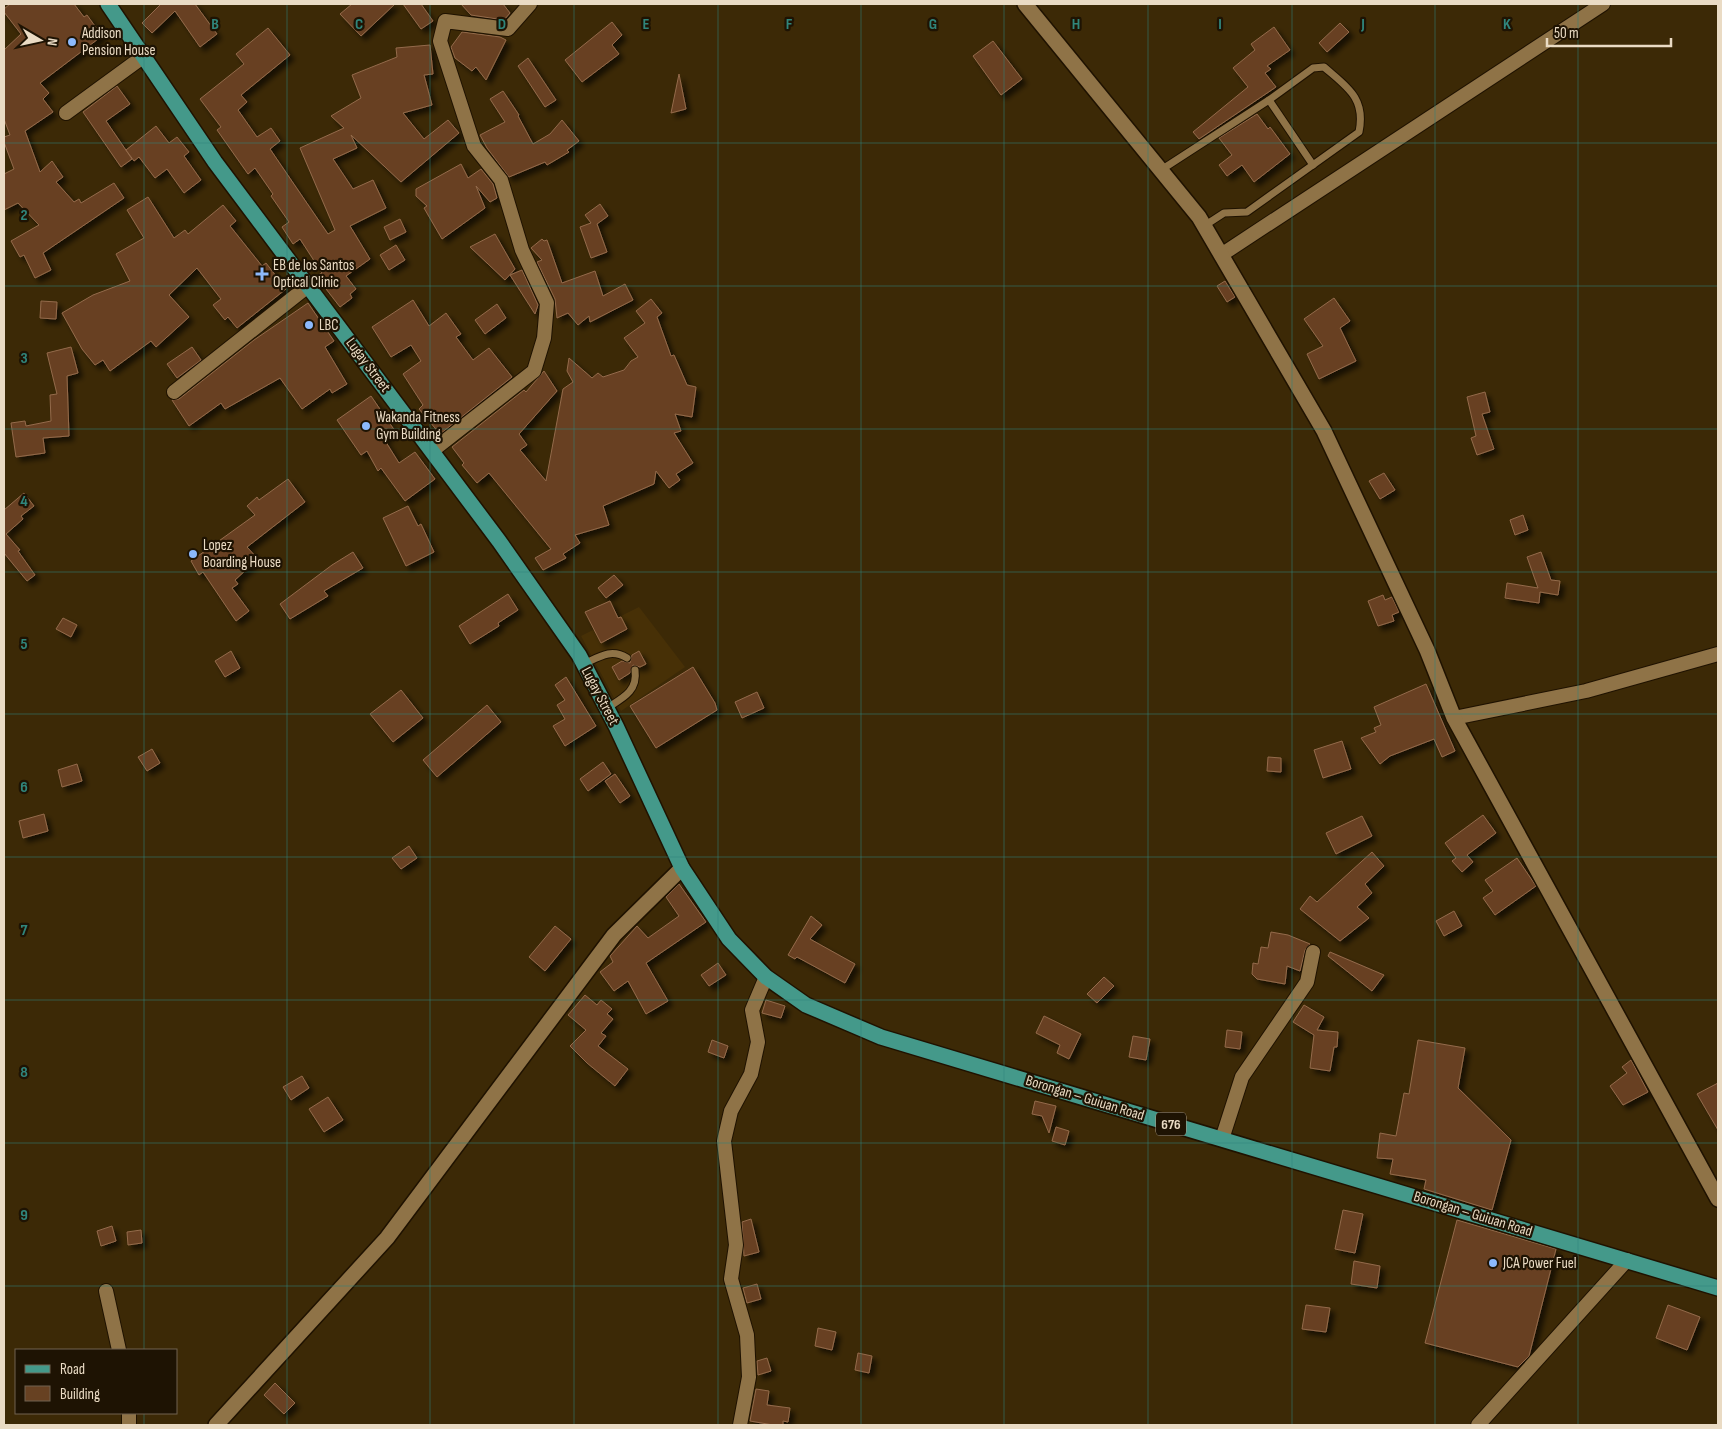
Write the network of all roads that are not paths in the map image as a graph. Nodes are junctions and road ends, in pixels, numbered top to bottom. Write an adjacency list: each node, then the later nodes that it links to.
1 (108, 4): 5 (main road, Lugay Street / 676)
2 (530, 4): 14 (street)
3 (1025, 4): 9 (street)
4 (1603, 4): 11 (street)
5 (144, 56): 7 (street); 12 (main road, Lugay Street / 676)
6 (1270, 100): 8 (lane); 8 (lane); 9 (lane)
7 (66, 114)
8 (1313, 165): 10 (lane)
9 (1161, 170): 10 (street)
10 (1204, 226): 11 (street)
11 (1221, 255): 20 (street)
12 (308, 286): 13 (street); 14 (main road, Lugay Street / 676)
13 (174, 392)
14 (432, 451): 17 (main road, Lugay Street / 676)
15 (1718, 654): 20 (street)
16 (627, 658): 17 (lane)
17 (583, 664): 19 (main road, Lugay Street / 676)
18 (635, 670): 19 (lane)
19 (607, 708): 21 (main road, Lugay Street / 676)
20 (1454, 718): 25 (street)
21 (682, 868): 23 (main road, Borongan – Guiuan Road / 676); 30 (street)
22 (1313, 952): 24 (street)
23 (766, 977): 24 (main road, Borongan – Guiuan Road / 676); 31 (street)
24 (1222, 1139): 26 (main road, Borongan – Guiuan Road / 676)
25 (1718, 1200)
26 (1627, 1260): 27 (main road, Borongan – Guiuan Road / 676); 32 (street)
27 (1718, 1288)
28 (106, 1291): 29 (street)
29 (119, 1349)
30 (216, 1425)
31 (740, 1425)
32 (1478, 1425)

